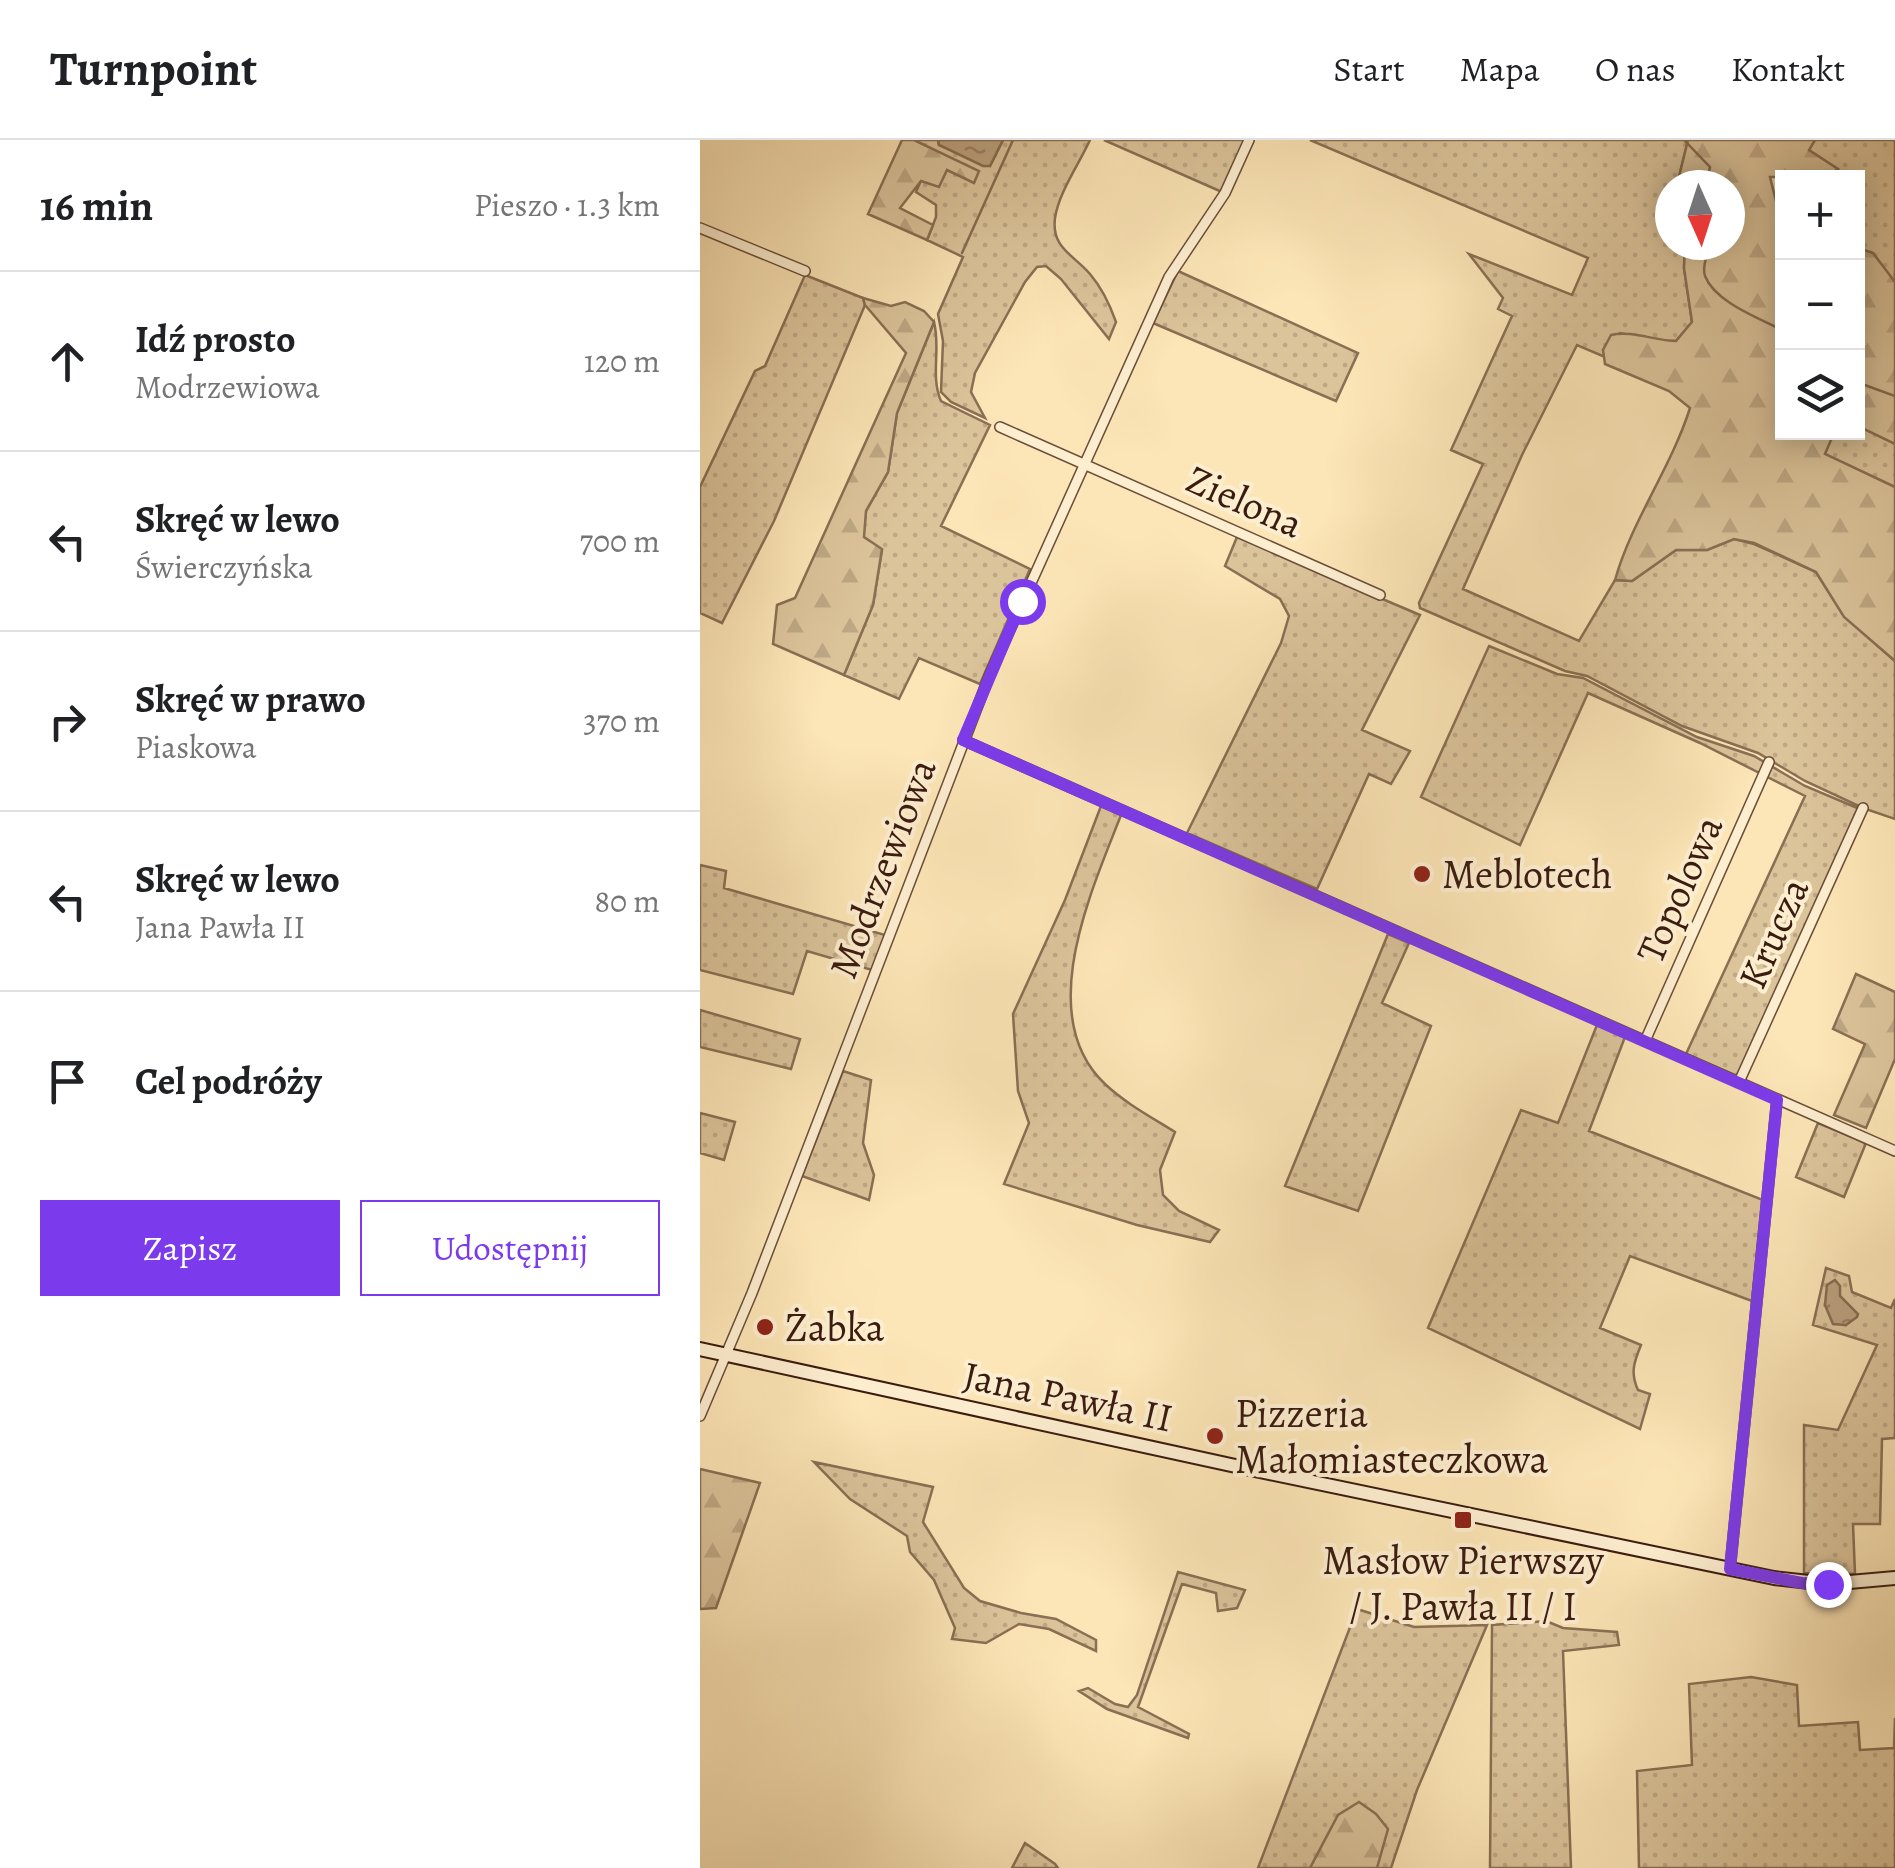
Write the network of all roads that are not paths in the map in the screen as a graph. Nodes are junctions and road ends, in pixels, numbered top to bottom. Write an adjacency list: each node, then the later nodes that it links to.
1 (1249, 140): 5 (street, Modrzewiowa)
2 (700, 228): 3 (street)
3 (805, 271)
4 (1000, 428): 5 (street, Zielona)
5 (1085, 462): 6 (street, Zielona); 7 (street, Modrzewiowa)
6 (1380, 594)
7 (963, 740): 10 (street); 15 (street, Modrzewiowa)
8 (1768, 762): 10 (street, Topolowa)
9 (1862, 808): 11 (street, Krucza)
10 (1645, 1041): 11 (street)
11 (1738, 1082): 12 (street)
12 (1777, 1100): 13 (street); 17 (street)
13 (1895, 1151)
14 (700, 1349): 15 (main road, Jana Pawła II)
15 (726, 1354): 16 (street, Modrzewiowa); 17 (main road, Jana Pawła II)
16 (700, 1416)
17 (1730, 1569): 18 (main road, Jana Pawła II)
18 (1895, 1578)

